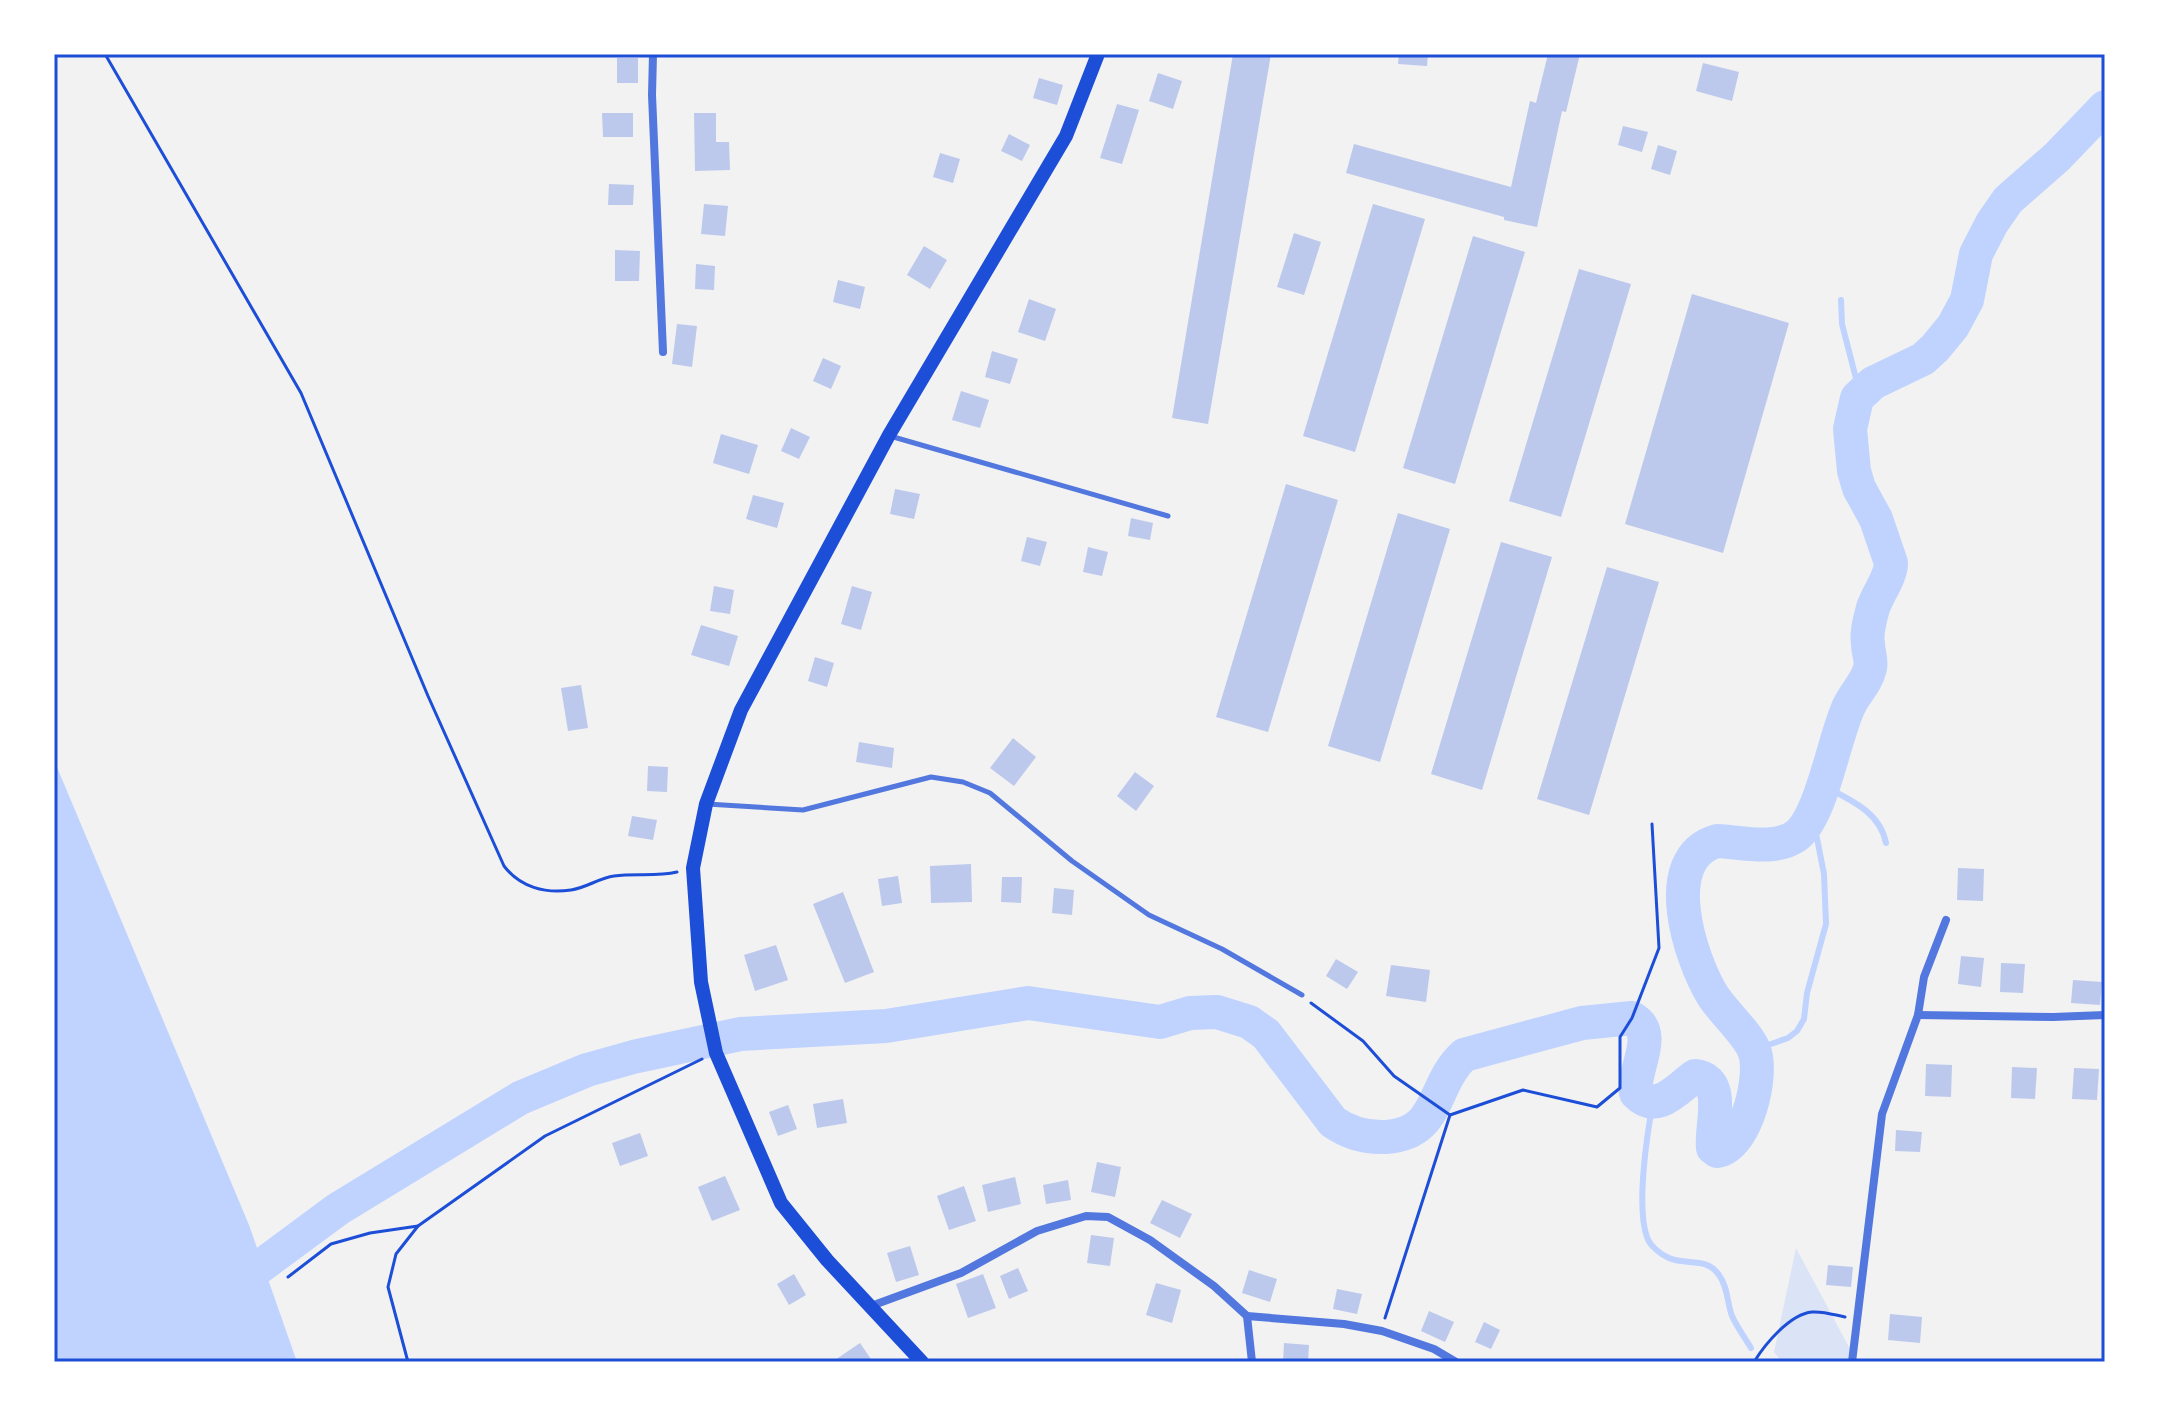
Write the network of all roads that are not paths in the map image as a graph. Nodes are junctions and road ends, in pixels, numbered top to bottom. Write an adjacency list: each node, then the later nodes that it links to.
1 (653, 54): 3 (street)
2 (1098, 54): 4 (main road)
3 (663, 352)
4 (889, 435): 5 (lane); 6 (main road)
5 (1168, 516)
6 (706, 804): 8 (lane); 11 (main road)
7 (1946, 920): 9 (street)
8 (1302, 995)
9 (1918, 1015): 10 (street); 16 (street)
10 (2105, 1015)
11 (871, 1306): 12 (street); 13 (main road)
12 (1247, 1316): 14 (street); 15 (street)
13 (922, 1362)
14 (1252, 1362)
15 (1456, 1362)
16 (1852, 1362)

